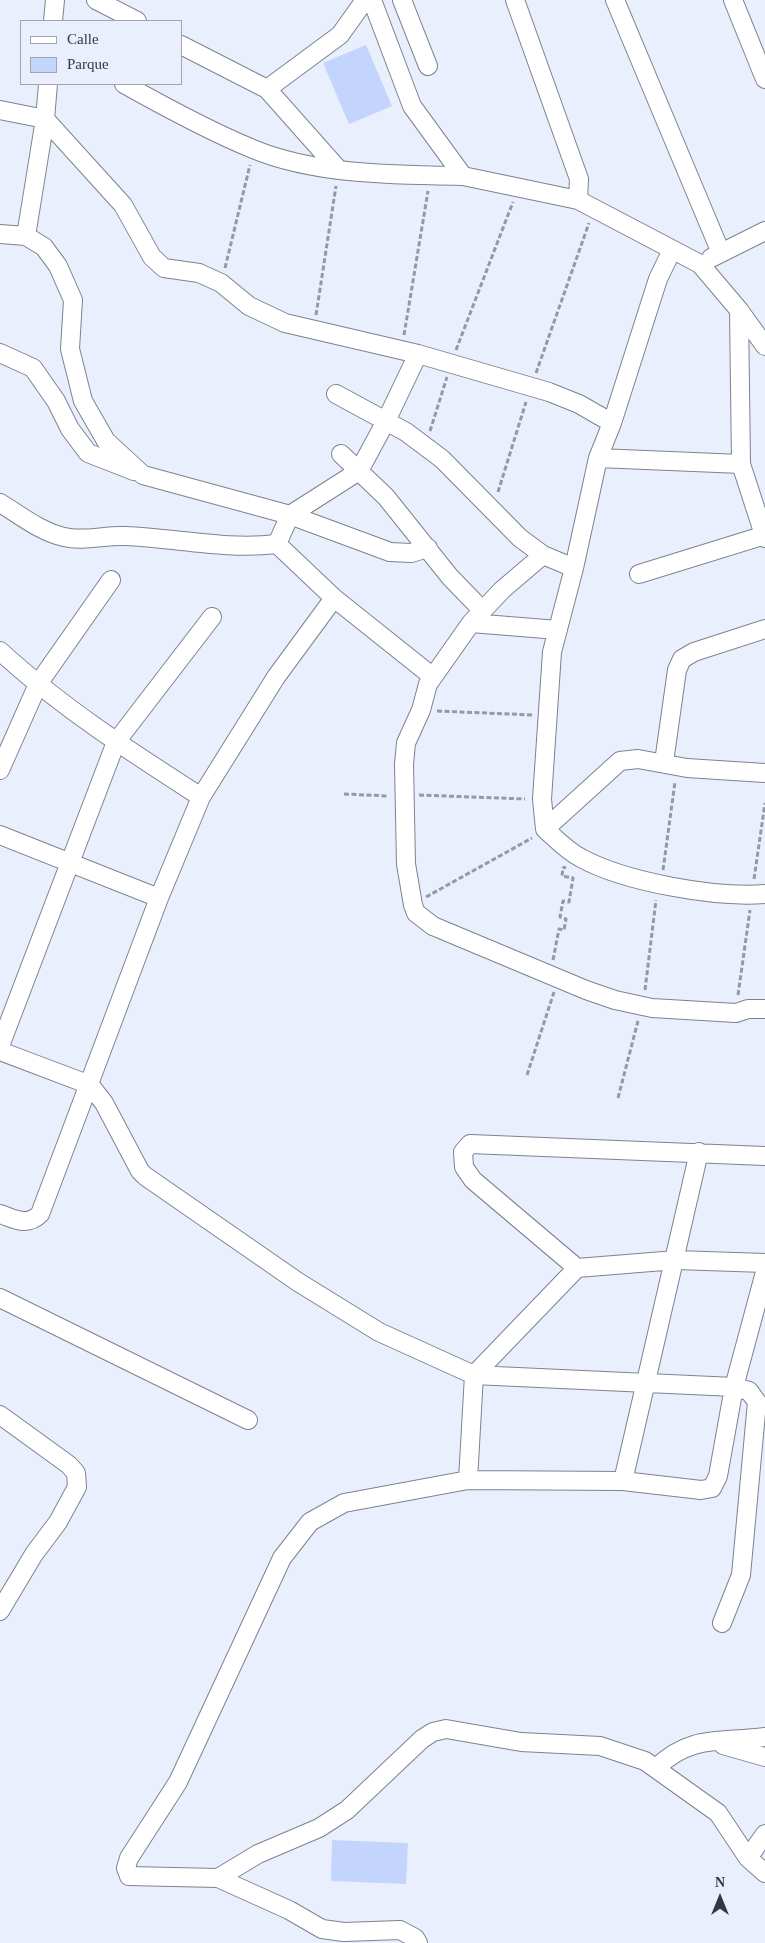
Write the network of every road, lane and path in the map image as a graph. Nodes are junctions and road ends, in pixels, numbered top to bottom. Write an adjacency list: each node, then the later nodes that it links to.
1 (55, 0): 9 (street)
2 (96, 0): 10 (street)
3 (365, 0): 16 (street)
4 (372, 0): 22 (street)
5 (402, 0): 12 (street)
6 (515, 0): 24 (street)
7 (615, 0): 30 (street)
8 (733, 0): 13 (street)
9 (53, 20)
10 (135, 20)
11 (182, 46): 16 (street)
12 (428, 66)
13 (765, 79)
14 (48, 85): 18 (street)
15 (126, 85): 19 (street)
16 (267, 89): 20 (street)
17 (0, 110): 18 (street)
18 (45, 119): 28 (street); 32 (street)
19 (254, 149): 20 (street); 32 (path)
20 (338, 169): 21 (street); 34 (path)
21 (430, 176): 22 (street); 36 (path)
22 (463, 176): 23 (street)
23 (519, 187): 24 (street); 38 (path)
24 (578, 200): 25 (street)
25 (594, 210): 29 (street); 39 (path)
26 (765, 230): 30 (street)
27 (0, 234): 28 (street)
28 (26, 236): 48 (street)
29 (672, 250): 31 (street); 42 (street)
30 (721, 253): 31 (street)
31 (700, 264): 33 (street)
32 (221, 283): 34 (street)
33 (739, 310): 35 (street); 46 (street)
34 (313, 331): 36 (street)
35 (765, 346)
36 (410, 352): 38 (street); 41 (street)
37 (0, 353): 48 (street)
38 (451, 364): 39 (street); 43 (path)
39 (531, 387): 42 (street); 50 (path)
40 (336, 394): 41 (street)
41 (386, 421): 43 (street); 47 (street)
42 (612, 422): 45 (street)
43 (425, 446): 50 (street)
44 (341, 454): 47 (street)
45 (598, 458): 46 (street); 56 (street)
46 (741, 464): 52 (street)
47 (358, 471): 51 (street); 54 (street)
48 (143, 475): 51 (street)
49 (0, 503): 53 (street)
50 (492, 509): 55 (street)
51 (290, 515): 53 (street); 54 (street)
52 (765, 536): 57 (street)
53 (278, 544): 59 (street)
54 (428, 548): 60 (street)
55 (543, 555): 56 (street); 60 (street)
56 (574, 568): 63 (street)
57 (639, 574)
58 (111, 580): 66 (street)
59 (334, 598): 65 (street); 77 (street)
60 (476, 616): 63 (street); 65 (street)
61 (212, 617): 69 (street)
62 (765, 628): 70 (street)
63 (558, 630): 79 (street)
64 (0, 651): 66 (street)
65 (432, 676): 91 (street)
66 (38, 684): 69 (street); 71 (street)
67 (436, 711): 68 (path)
68 (536, 715)
69 (116, 742): 77 (street); 81 (street)
70 (664, 762): 72 (street); 79 (street)
71 (0, 770)
72 (765, 773)
73 (676, 775): 83 (path)
74 (344, 794): 76 (path)
75 (418, 795): 78 (path)
76 (396, 796)
77 (201, 797): 86 (street)
78 (533, 799)
79 (539, 833): 84 (street); 87 (path)
80 (0, 836): 81 (street)
81 (70, 863): 86 (street); 93 (street)
82 (572, 864): 88 (path)
83 (662, 876)
84 (765, 894)
85 (652, 897): 90 (path)
86 (158, 898): 96 (street)
87 (419, 901)
88 (552, 968)
89 (555, 989): 95 (path)
90 (644, 997)
91 (765, 1009)
92 (643, 1020): 97 (path)
93 (0, 1046)
94 (0, 1052): 96 (street)
95 (527, 1075)
96 (90, 1085): 100 (street); 106 (street)
97 (618, 1098)
98 (699, 1152): 99 (street); 101 (street); 103 (street)
99 (765, 1156)
100 (0, 1214)
101 (676, 1260): 102 (street); 103 (street); 107 (street)
102 (765, 1263)
103 (577, 1268): 106 (street)
104 (765, 1272): 108 (street)
105 (0, 1298): 110 (street)
106 (474, 1375): 107 (street); 111 (street)
107 (647, 1383): 108 (street); 112 (street)
108 (734, 1387): 112 (street); 114 (street)
109 (0, 1415): 113 (street)
110 (248, 1420)
111 (468, 1480): 112 (street); 122 (street)
112 (623, 1481)
113 (0, 1610)
114 (722, 1623)
115 (765, 1737): 116 (street)
116 (709, 1740): 117 (street); 118 (street)
117 (765, 1757)
118 (656, 1768): 120 (street); 122 (street)
119 (765, 1834): 120 (street)
120 (748, 1858): 121 (street)
121 (765, 1873)
122 (218, 1878): 123 (street)
123 (418, 1943)

